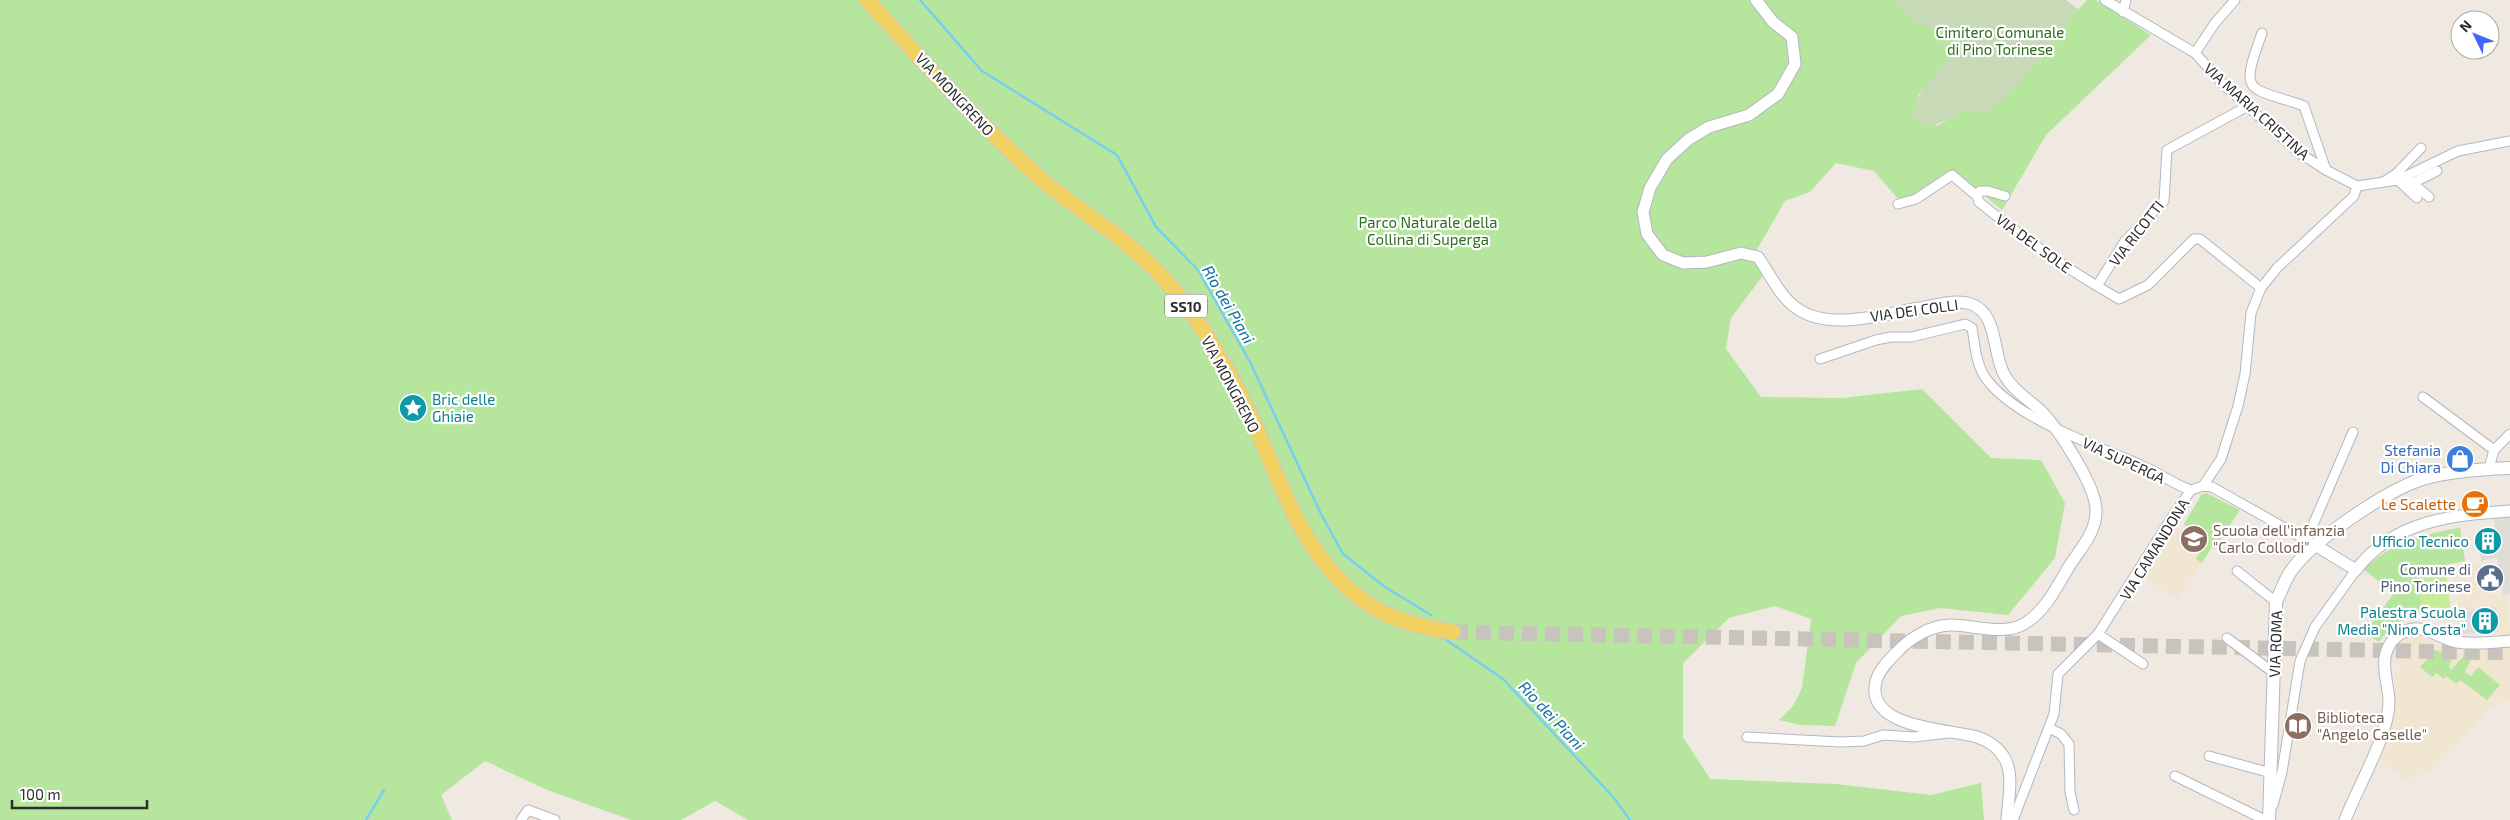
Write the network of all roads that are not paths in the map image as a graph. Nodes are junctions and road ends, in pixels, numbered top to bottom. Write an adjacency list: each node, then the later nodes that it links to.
1 (867, 0): 39 (main road, VIA MONGRENO / SS10)
2 (1756, 0): 26 (street, VIA DEI COLLI)
3 (2105, 0): 6 (street, VIA MARIA CRISTINA)
4 (2126, 0): 6 (street)
5 (2235, 0): 8 (street)
6 (2123, 12): 8 (street, VIA MARIA CRISTINA)
7 (2262, 33): 12 (street)
8 (2195, 54): 9 (street, VIA MARIA CRISTINA)
9 (2248, 106): 12 (street, VIA MARIA CRISTINA); 22 (street, VIA RICOTTI)
10 (2510, 141): 14 (street)
11 (2421, 148): 15 (street)
12 (2326, 170): 16 (street, VIA MARIA CRISTINA)
13 (2437, 171): 14 (street)
14 (2405, 180): 15 (street); 19 (street); 20 (street)
15 (2383, 183): 16 (street)
16 (2358, 186): 23 (street, VIA CAMANDONA)
17 (1977, 196): 18 (street, VIA DEL SOLE); 21 (street, VIA DEL SOLE); 22 (street, VIA DEL SOLE)
18 (2006, 196)
19 (2429, 197)
20 (2417, 198)
21 (1898, 204)
22 (2097, 286): 23 (street)
23 (2261, 288): 32 (street, VIA CAMANDONA)
24 (1820, 359): 26 (street, VIA SUPERGA)
25 (2423, 397): 29 (street)
26 (2056, 429): 33 (street, VIA SUPERGA); 46 (street, VIA DEI COLLI)
27 (2353, 432): 35 (street)
28 (2510, 434): 29 (street)
29 (2494, 450): 30 (street)
30 (2489, 468): 31 (main road, VIA ROMA); 35 (main road, VIA ROMA)
31 (2510, 468)
32 (2203, 486): 33 (street, VIA CAMANDONA); 35 (street)
33 (2191, 490): 40 (street, VIA CAMANDONA)
34 (2510, 511): 36 (street)
35 (2311, 543): 36 (street); 38 (main road, VIA ROMA)
36 (2356, 570): 57 (street)
37 (2237, 571): 38 (street)
38 (2276, 602): 44 (main road, VIA ROMA)
39 (1453, 632)
40 (2098, 634): 43 (street); 45 (street, VIA CAMANDONA)
41 (2227, 638): 44 (street)
42 (2510, 641): 58 (street)
43 (2143, 664)
44 (2274, 673): 49 (main road, VIA ROMA)
45 (2049, 728): 51 (street); 55 (street, VIA CAMANDONA)
46 (1948, 733): 47 (street); 54 (street, VIA DEI COLLI)
47 (1747, 737)
48 (2209, 756): 49 (street)
49 (2270, 773): 57 (main road, VIA ROMA)
50 (2175, 776): 56 (street)
51 (2074, 810)
52 (521, 820): 53 (street)
53 (555, 820)
54 (2007, 820)
55 (2013, 820)
56 (2265, 820)
57 (2269, 820)
58 (2345, 820)

